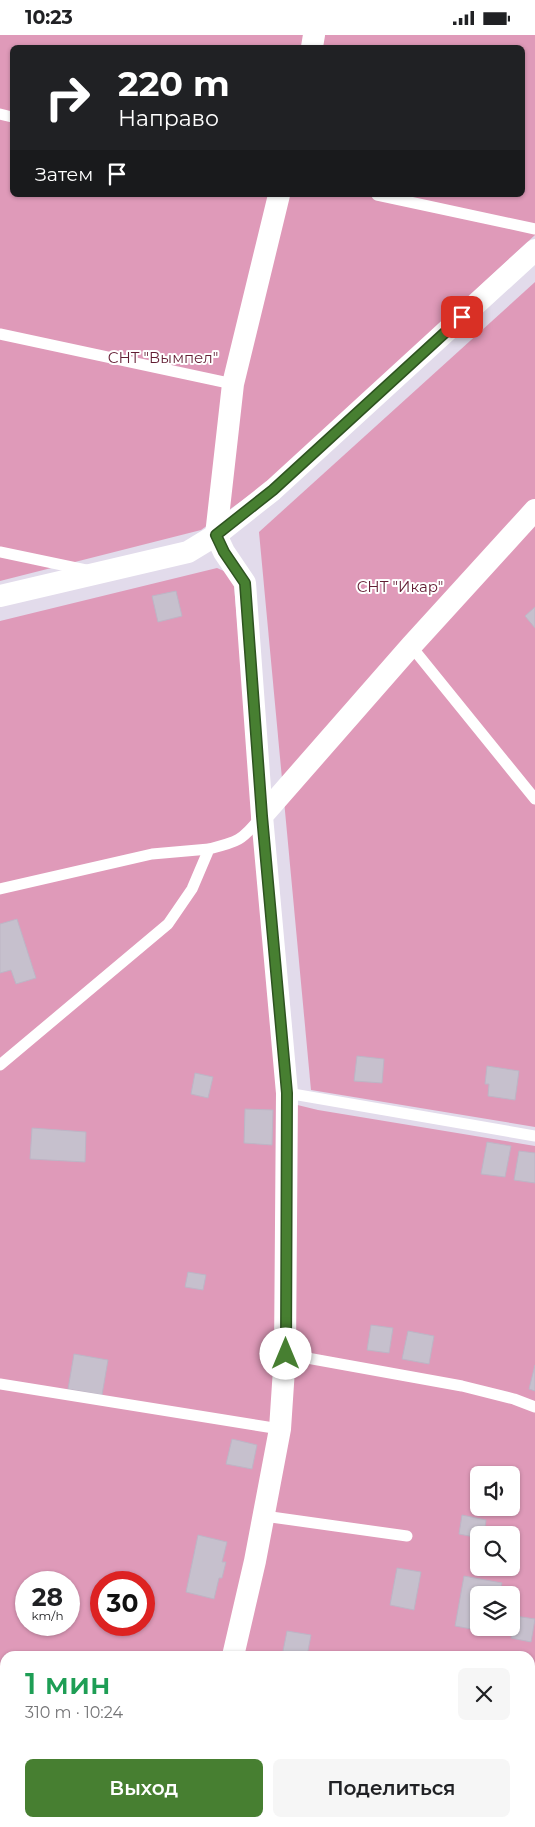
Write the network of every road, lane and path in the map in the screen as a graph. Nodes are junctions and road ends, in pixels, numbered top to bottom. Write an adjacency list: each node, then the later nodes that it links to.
1 (280, 197): 6 (street)
2 (385, 197): 3 (lane)
3 (535, 229)
4 (535, 250): 8 (street)
5 (0, 335): 6 (lane)
6 (233, 384): 8 (street)
7 (535, 510): 12 (street)
8 (216, 535): 10 (street); 14 (street)
9 (0, 552): 10 (lane)
10 (97, 573): 11 (street)
11 (0, 596)
12 (410, 646): 13 (lane); 14 (street)
13 (535, 799)
14 (262, 816): 15 (lane); 18 (street)
15 (209, 849): 16 (lane); 17 (lane)
16 (0, 889)
17 (0, 1065)
18 (287, 1093): 19 (lane); 20 (street)
19 (535, 1136)
20 (286, 1354): 22 (lane); 23 (street)
21 (0, 1384): 23 (lane)
22 (535, 1407)
23 (280, 1429): 24 (street)
24 (264, 1516): 25 (lane); 26 (street)
25 (407, 1536)
26 (234, 1651)

